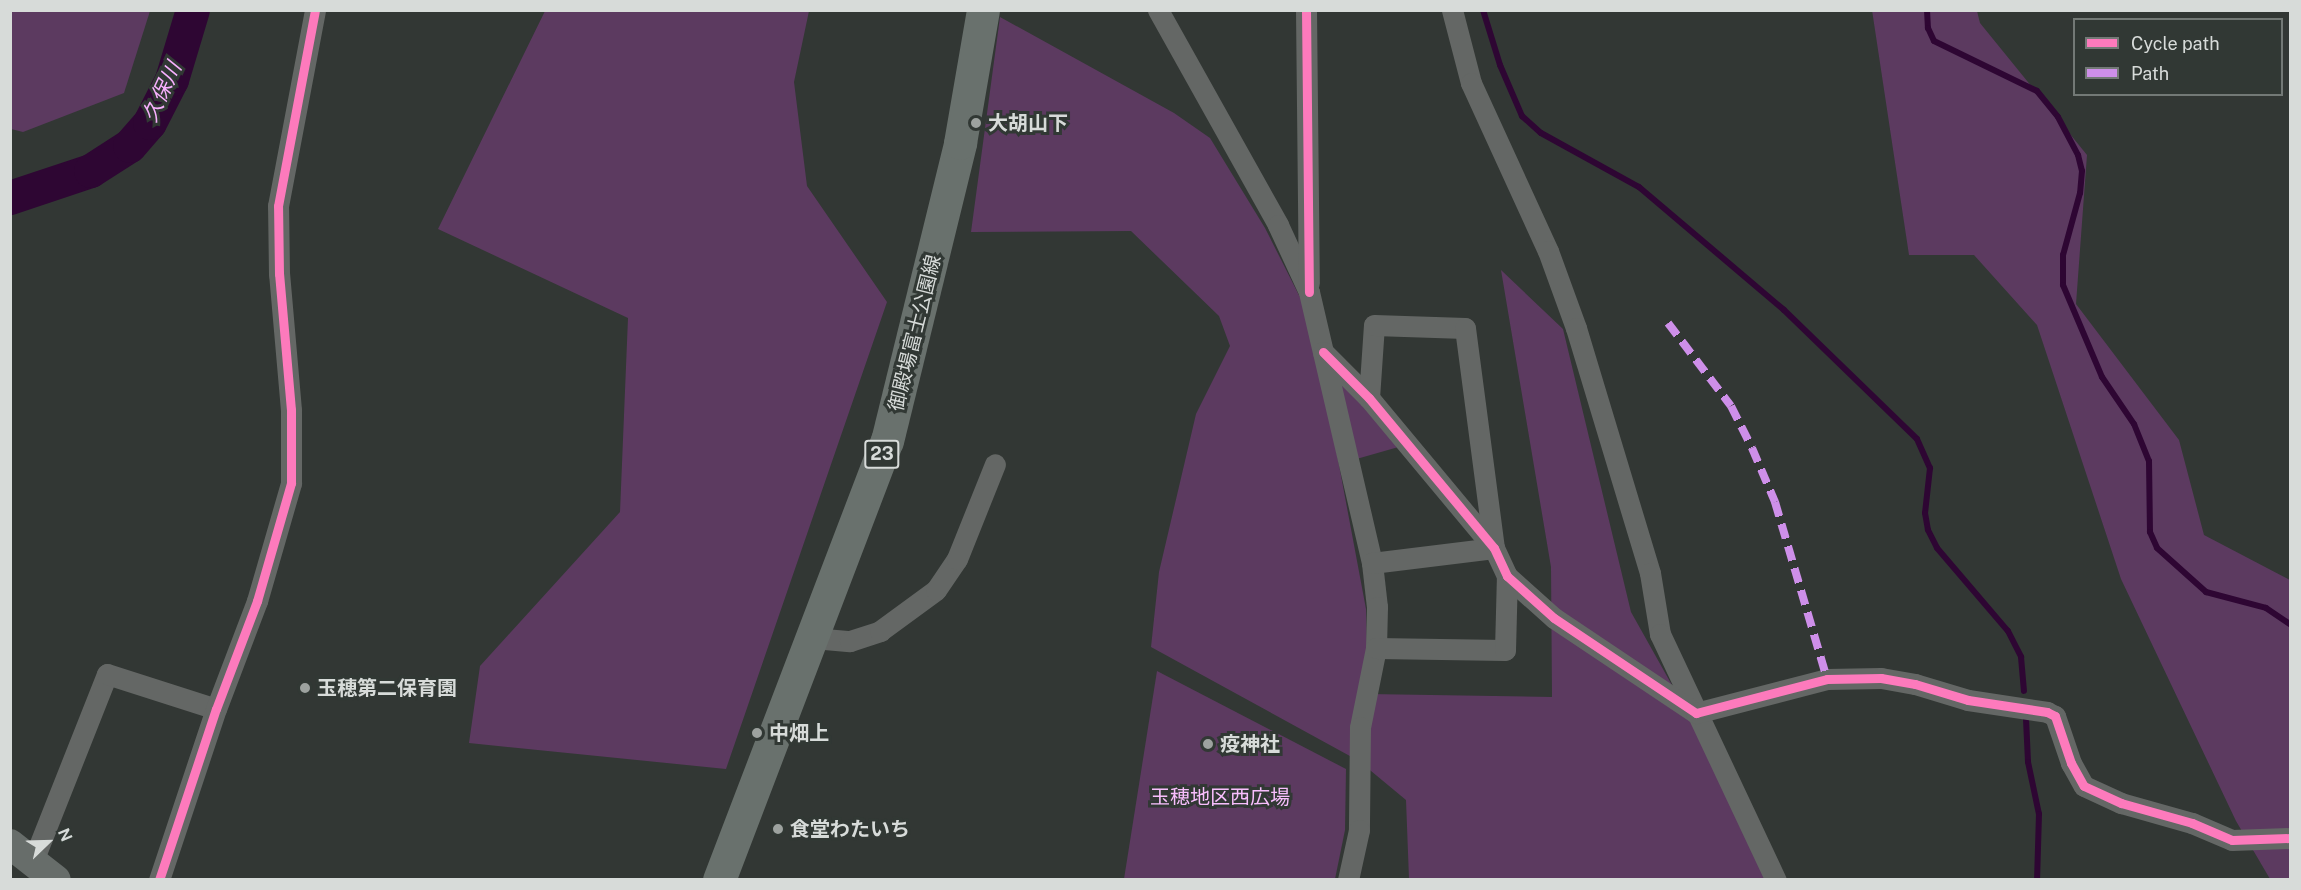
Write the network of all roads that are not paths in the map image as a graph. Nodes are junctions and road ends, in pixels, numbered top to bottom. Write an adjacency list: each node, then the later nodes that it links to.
1 (315, 10): 15 (street)
2 (983, 10): 13 (main road, 御殿場富士公園線 / 23)
3 (1158, 10): 6 (street)
4 (1306, 10): 6 (street)
5 (1452, 10): 16 (street)
6 (1309, 292): 7 (street)
7 (1323, 352): 8 (street); 11 (street)
8 (1369, 398): 10 (street); 10 (street)
9 (995, 464): 13 (street)
10 (1494, 548): 11 (street); 12 (street)
11 (1372, 563): 14 (street)
12 (1508, 576): 14 (street); 16 (street)
13 (813, 638): 21 (main road, 御殿場富士公園線 / 23)
14 (1376, 648): 22 (street)
15 (216, 709): 18 (street); 20 (street)
16 (1696, 713): 17 (street); 23 (street)
17 (2290, 838)
18 (22, 853): 19 (main road)
19 (56, 879)
20 (159, 879)
21 (719, 879)
22 (1348, 879)
23 (1776, 879)

